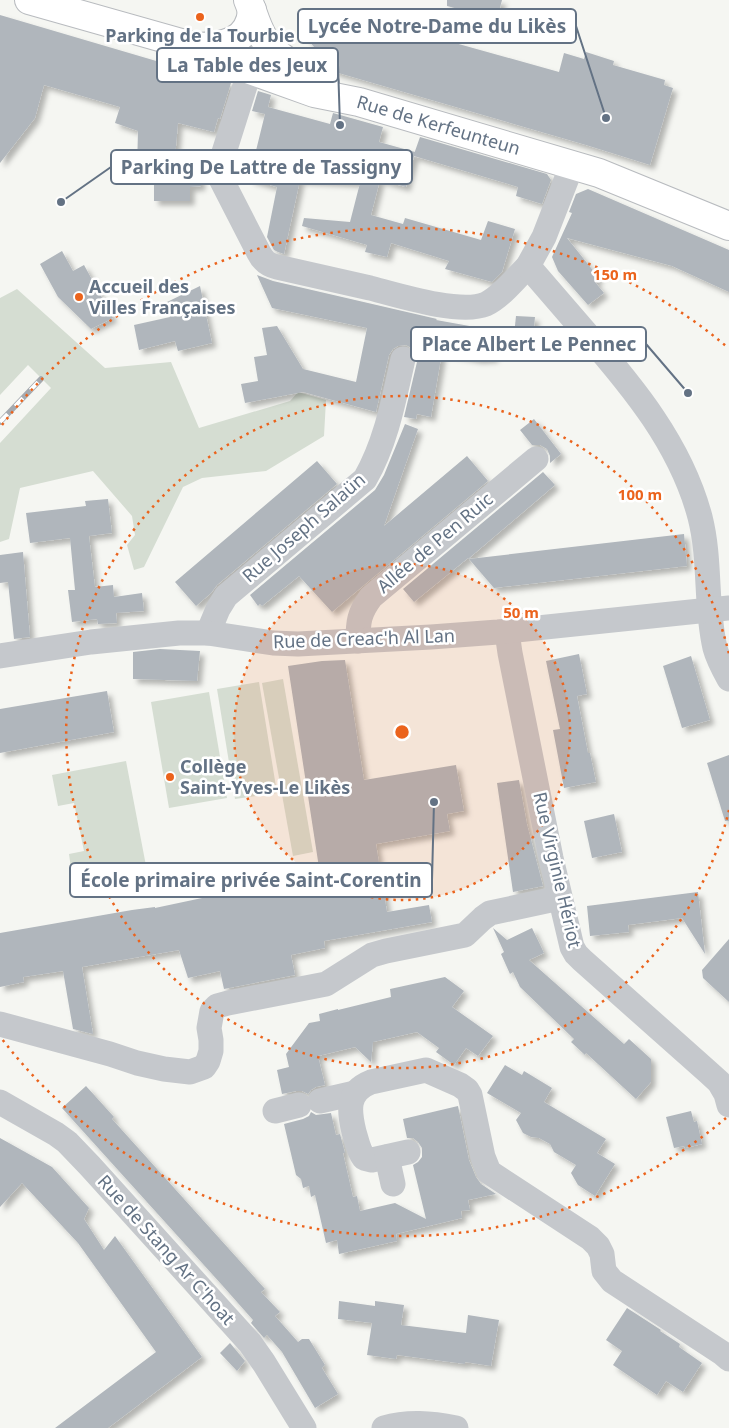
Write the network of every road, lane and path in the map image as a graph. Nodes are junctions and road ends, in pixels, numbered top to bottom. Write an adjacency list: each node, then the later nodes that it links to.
1 (28, 0): 3 (main road, Rue de Kerfeunteun)
2 (250, 5): 3 (main road); 5 (main road)
3 (196, 47): 4 (main road, Rue de Kerfeunteun)
4 (250, 70): 5 (main road, Rue de Kerfeunteun); 8 (street)
5 (360, 102): 6 (main road, Rue de Kerfeunteun)
6 (572, 165): 7 (main road, Rue de Kerfeunteun); 8 (street)
7 (729, 226)
8 (528, 266): 11 (street)
9 (403, 359): 13 (street, Rue Joseph Salaün)
10 (536, 459): 14 (street, Allée de Pen Ruic)
11 (719, 609): 12 (street, Rue de Creac'h Al Lan); 16 (street)
12 (508, 632): 14 (street, Rue de Creac'h Al Lan); 17 (street, Rue Virginie Hériot)
13 (208, 633): 14 (street, Rue de Creac'h Al Lan); 15 (street, Rue de Creac'h Al Lan)
14 (358, 641)
15 (0, 656)
16 (729, 679)
17 (560, 898): 18 (street); 21 (street, Rue Virginie Hériot)
18 (0, 1024)
19 (355, 1093): 22 (street); 23 (street); 24 (street)
20 (0, 1102): 25 (street, Rue de Stang Ar C'hoat)
21 (729, 1105)
22 (275, 1110)
23 (393, 1184)
24 (727, 1353)
25 (304, 1428)
26 (384, 1428): 27 (street)
27 (456, 1428)

